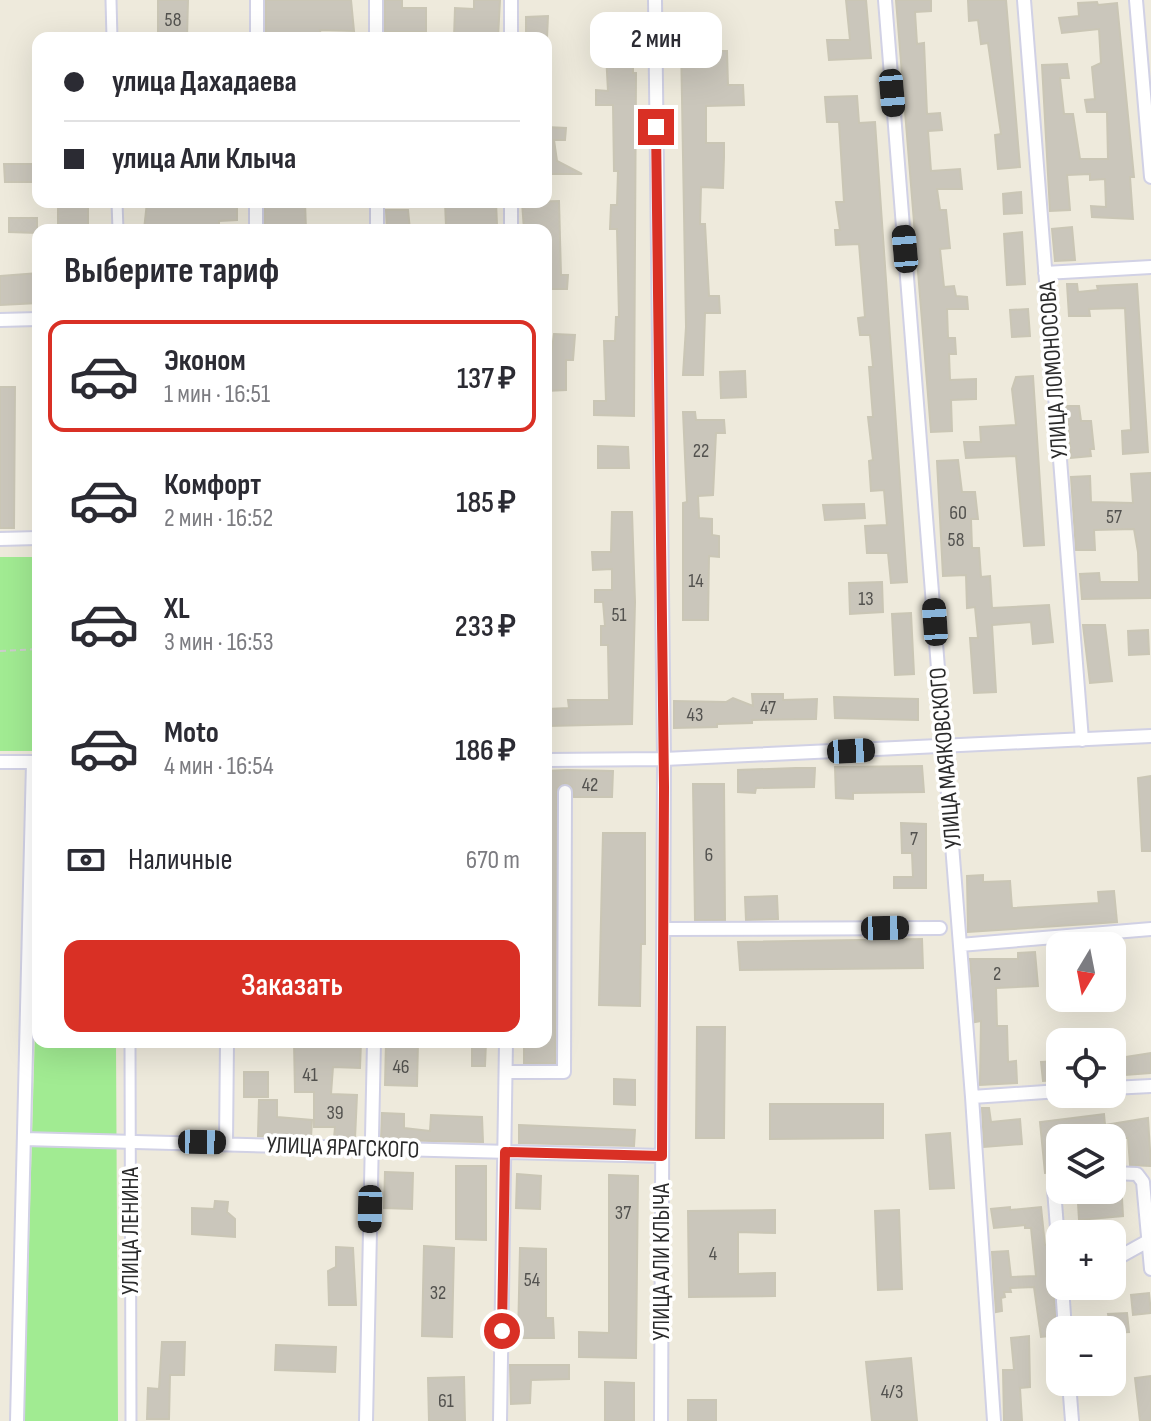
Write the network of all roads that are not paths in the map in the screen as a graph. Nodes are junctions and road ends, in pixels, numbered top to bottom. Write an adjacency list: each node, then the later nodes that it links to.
1 (111, 0): 9 (street)
2 (257, 0): 10 (street)
3 (376, 0): 11 (street)
4 (511, 0): 12 (street)
5 (655, 0): 23 (street, УЛИЦА АЛИ КЛЫЧА)
6 (885, 0): 22 (street, УЛИЦА МАЯКОВСКОГО)
7 (1024, 0): 15 (street, УЛИЦА ЛОМОНОСОВА)
8 (1136, 0): 13 (street)
9 (112, 32)
10 (257, 32)
11 (376, 32)
12 (511, 32)
13 (1151, 177)
14 (1151, 267): 15 (street)
15 (1045, 273): 21 (street, УЛИЦА ЛОМОНОСОВА)
16 (32, 319): 17 (street)
17 (0, 320)
18 (32, 538): 19 (street)
19 (0, 539)
20 (1151, 736): 21 (street)
21 (1082, 740): 22 (street)
22 (945, 746): 23 (street); 32 (street, УЛИЦА МАЯКОВСКОГО)
23 (664, 759): 24 (street); 30 (street, УЛИЦА АЛИ КЛЫЧА)
24 (552, 760)
25 (0, 762): 26 (street)
26 (32, 762)
27 (565, 792): 37 (street)
28 (32, 865): 42 (street)
29 (940, 928): 30 (street)
30 (664, 929): 47 (street, УЛИЦА АЛИ КЛЫЧА)
31 (1151, 929): 32 (street)
32 (960, 945): 41 (street, УЛИЦА МАЯКОВСКОГО)
33 (130, 1048): 43 (street, УЛИЦА ЛЕНИНА)
34 (227, 1048): 44 (street)
35 (374, 1048): 45 (street)
36 (506, 1048): 37 (street)
37 (506, 1072): 46 (street)
38 (1151, 1086): 39 (street)
39 (1126, 1087)
40 (1046, 1092): 41 (street)
41 (972, 1097): 58 (street, УЛИЦА МАЯКОВСКОГО)
42 (24, 1139): 43 (street, УЛИЦА ЯРАГСКОГО); 53 (street)
43 (129, 1141): 44 (street, УЛИЦА ЯРАГСКОГО); 54 (street, УЛИЦА ЛЕНИНА)
44 (226, 1143): 45 (street, УЛИЦА ЯРАГСКОГО)
45 (372, 1148): 46 (street, УЛИЦА ЯРАГСКОГО); 55 (street)
46 (505, 1152): 47 (street, УЛИЦА ЯРАГСКОГО); 56 (street)
47 (662, 1156): 57 (street, УЛИЦА АЛИ КЛЫЧА)
48 (1126, 1174): 49 (street)
49 (1148, 1241): 50 (street); 51 (street)
50 (1126, 1253)
51 (1151, 1269)
52 (1070, 1396): 59 (street)
53 (17, 1421)
54 (131, 1421)
55 (366, 1421)
56 (500, 1421)
57 (661, 1421)
58 (994, 1421)
59 (1072, 1421)

